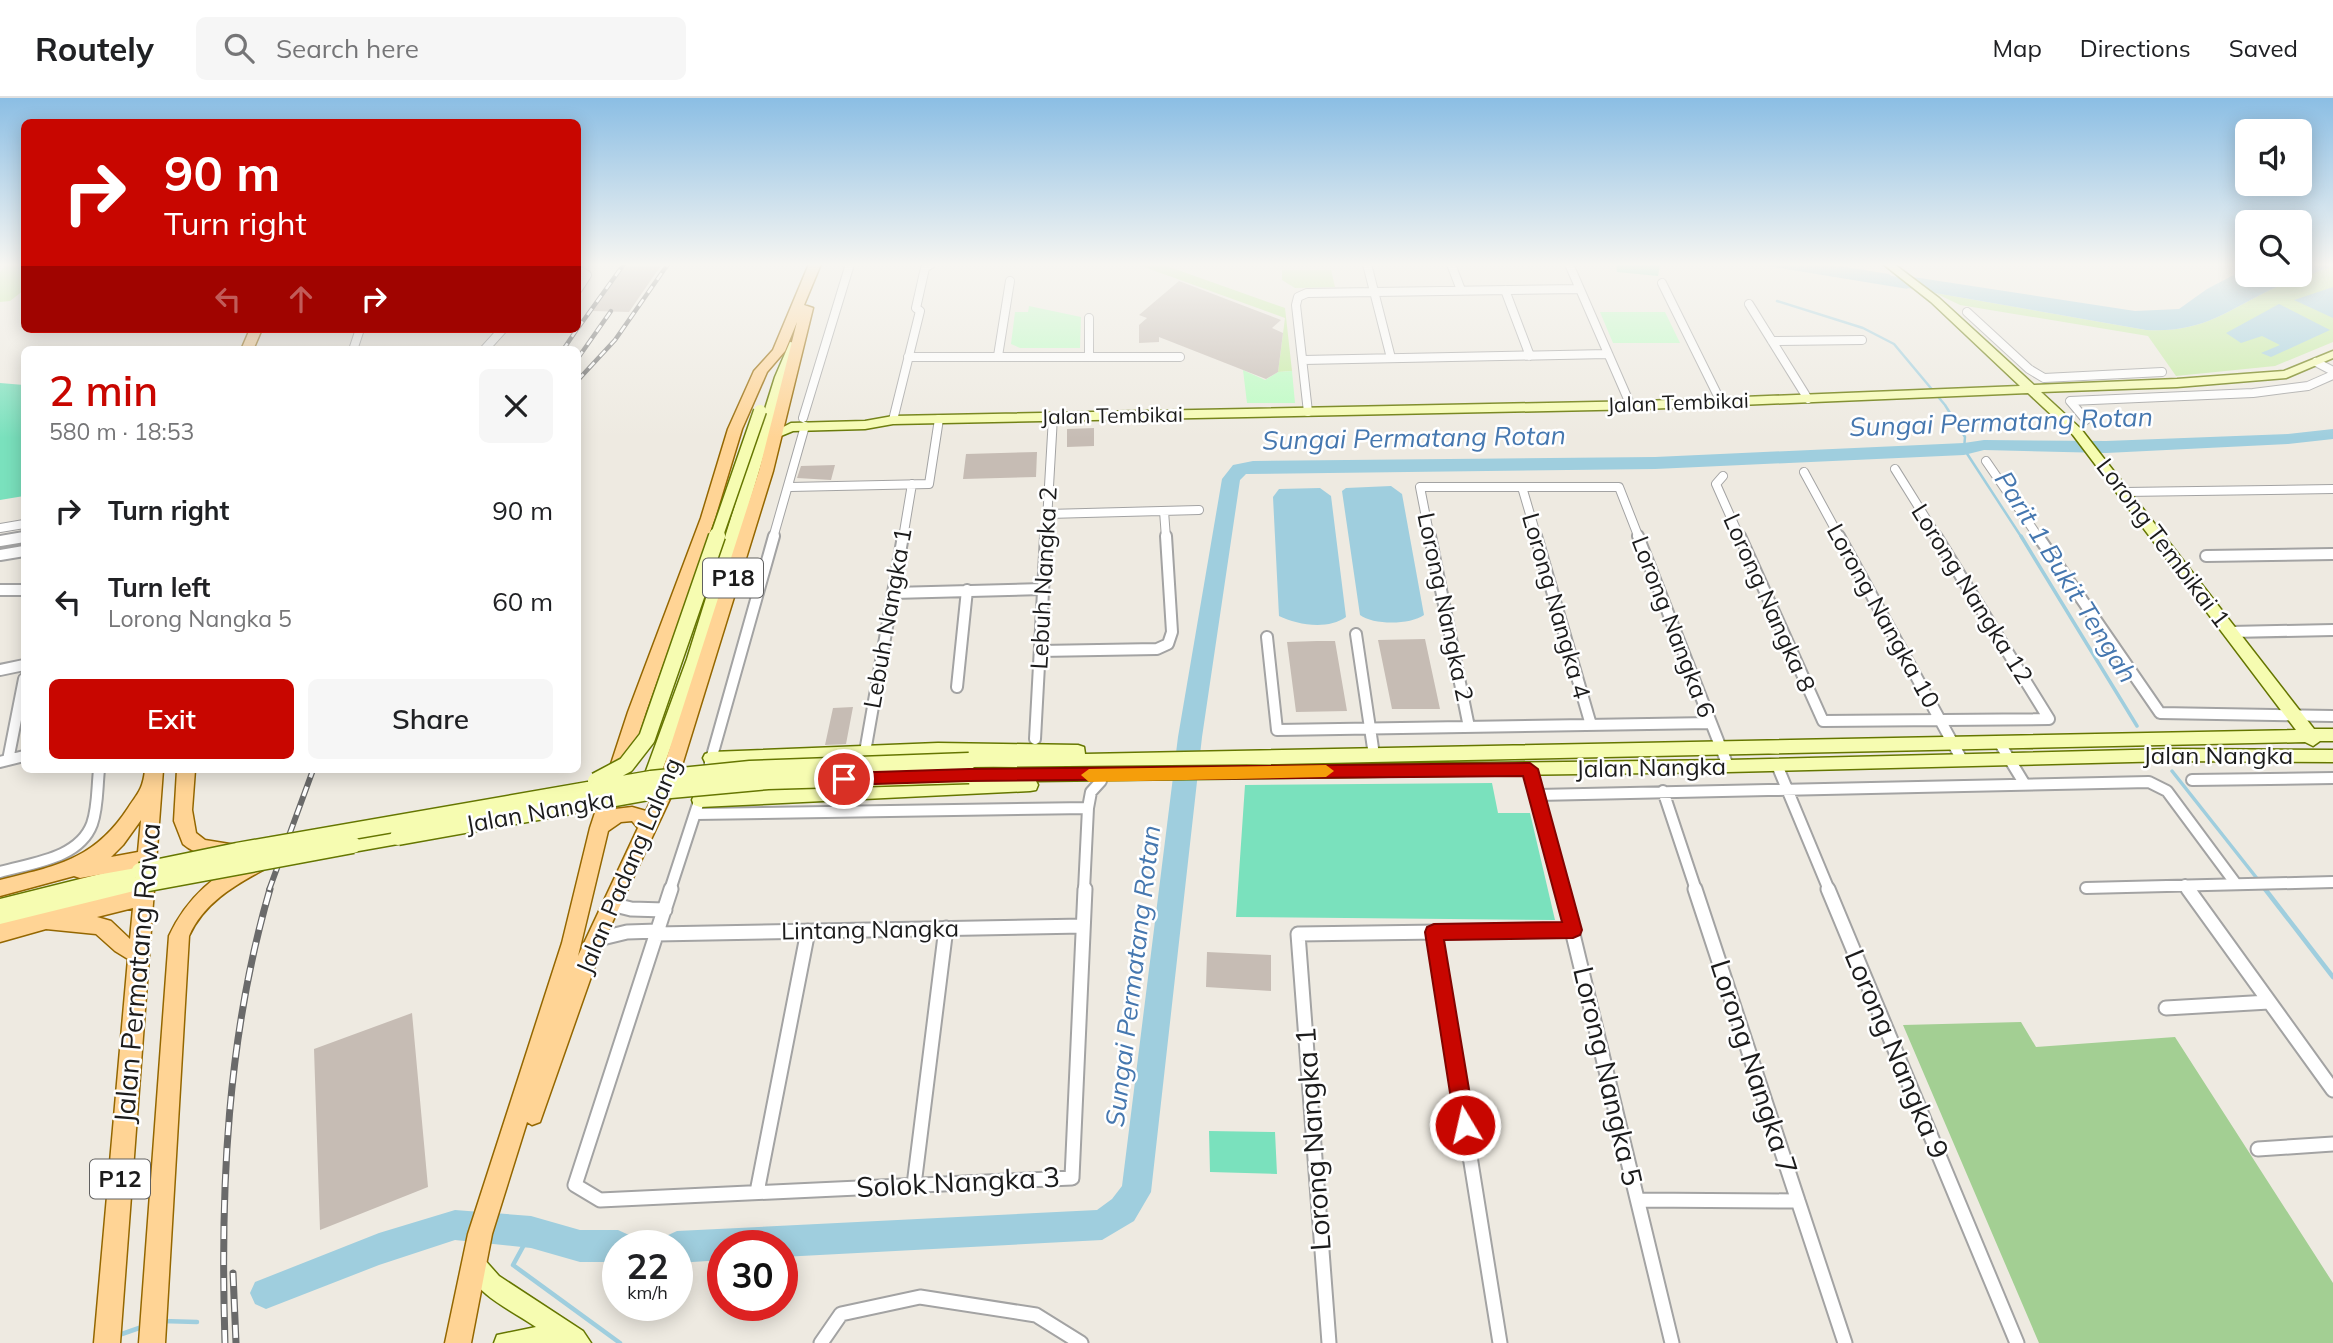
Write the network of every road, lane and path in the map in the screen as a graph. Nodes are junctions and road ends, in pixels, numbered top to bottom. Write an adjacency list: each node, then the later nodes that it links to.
1 (791, 322): 21 (main road, Jalan Padang Lalang / P18)
2 (802, 322): 42 (main road, Jalan Padang Lalang / P18)
3 (832, 322): 48 (street, Jalan Padang Lalang)
4 (917, 322): 28 (street)
5 (1003, 322): 25 (street)
6 (1088, 322): 24 (street)
7 (1298, 322): 30 (street)
8 (1382, 322): 29 (street)
9 (1518, 322): 26 (street)
10 (1593, 322): 22 (street)
11 (1681, 322): 40 (street)
12 (1760, 322): 17 (street)
13 (1959, 322): 20 (street, Lorong Tembikai 1)
14 (1977, 322): 19 (street)
15 (499, 333): 18 (street)
16 (1862, 340): 17 (street)
17 (1772, 341): 39 (street)
18 (488, 346)
19 (2007, 349): 20 (street); 35 (street)
20 (1989, 350): 37 (street, Lorong Tembikai 1)
21 (779, 351): 42 (street); 120 (main road, Jalan Padang Lalang / P18)
22 (1607, 354): 26 (street); 41 (street)
23 (2333, 354): 31 (street, Jalan Tembikai)
24 (1088, 355): 25 (street); 27 (street)
25 (998, 356): 28 (street)
26 (1530, 356): 29 (street)
27 (1180, 357)
28 (908, 358): 46 (street)
29 (1391, 358): 30 (street)
30 (1303, 360): 43 (street)
31 (2316, 362): 33 (street); 36 (street, Jalan Tembikai)
32 (2162, 372): 34 (street)
33 (2333, 373): 38 (street)
34 (2145, 379): 35 (street, Jalan Tembikai); 36 (street, Jalan Tembikai)
35 (2088, 381): 37 (street, Jalan Tembikai)
36 (2177, 383): 38 (street)
37 (2030, 388): 39 (street, Jalan Tembikai); 58 (street, Lorong Tembikai 1)
38 (2193, 397): 47 (street)
39 (1808, 399): 40 (street, Jalan Tembikai)
40 (1721, 402): 41 (street, Jalan Tembikai)
41 (1631, 405): 43 (street, Jalan Tembikai)
42 (771, 411): 48 (street, Jalan Tembikai); 49 (main road, Jalan Padang Lalang / P18); 119 (street); 126 (street, bridge)
43 (1308, 412): 44 (street, Jalan Tembikai)
44 (1053, 417): 45 (street, Jalan Tembikai); 61 (street, Lebuh Nangka 2)
45 (939, 419): 46 (street, Jalan Tembikai); 54 (street)
46 (893, 420): 48 (street, Jalan Tembikai)
47 (2086, 420)
48 (804, 422): 49 (street, Jalan Tembikai); 55 (street, Jalan Padang Lalang)
49 (776, 434): 119 (main road, Jalan Padang Lalang / P18)
50 (1986, 461): 85 (street)
51 (1895, 469): 86 (street, Lorong Nangka 12)
52 (1804, 472): 86 (street, Lorong Nangka 10)
53 (1719, 480): 86 (street, Lorong Nangka 8)
54 (912, 484): 55 (street); 74 (street, Lebuh Nangka 1)
55 (790, 487): 102 (street, Jalan Padang Lalang)
56 (1522, 487): 87 (street, Lorong Nangka 6); 88 (street, Lorong Nangka 4); 89 (street, Lorong Nangka 2)
57 (2333, 489): 58 (street)
58 (2123, 492): 76 (street, Lorong Tembikai 1)
59 (1199, 510): 60 (street)
60 (1164, 511): 61 (street); 79 (street)
61 (1048, 514): 70 (street, Lebuh Nangka 2)
62 (21, 524): 63 (street)
63 (0, 528)
64 (21, 538): 65 (street)
65 (0, 541)
66 (21, 552): 68 (street)
67 (2333, 554): 69 (street)
68 (0, 555)
69 (2206, 556)
70 (1043, 589): 73 (street); 79 (street, Lebuh Nangka 2)
71 (0, 590): 72 (street)
72 (21, 590)
73 (967, 590): 74 (street); 82 (street)
74 (893, 593): 97 (street, Lebuh Nangka 1)
75 (2333, 630): 76 (street)
76 (2230, 632): 85 (street, Lorong Tembikai 1)
77 (1356, 634): 90 (street)
78 (1267, 637): 90 (street)
79 (1040, 651): 93 (street, Lebuh Nangka 2)
80 (21, 665): 81 (street)
81 (0, 670)
82 (957, 687)
83 (21, 691): 106 (street)
84 (2333, 716): 85 (street)
85 (2295, 717): 91 (street, Lorong Tembikai 1)
86 (1941, 720): 95 (street, Lorong Nangka 10)
87 (1710, 723): 88 (street); 96 (street, Lorong Nangka 6)
88 (1591, 725): 89 (street)
89 (1469, 727): 90 (street)
90 (1370, 729): 98 (street)
91 (2309, 736): 92 (street, Jalan Nangka); 94 (street, Jalan Nangka); 101 (street, Lorong Tembikai 1)
92 (2333, 736)
93 (1035, 740)
94 (1999, 742): 95 (street, Jalan Nangka); 103 (street)
95 (1953, 743): 96 (street, Jalan Nangka); 105 (street, Lorong Nangka 10)
96 (1720, 747): 98 (street, Jalan Nangka); 109 (street, Lorong Nangka 6)
97 (864, 752): 100 (street); 104 (street)
98 (1374, 755): 107 (street, Jalan Nangka)
99 (21, 756): 106 (street)
100 (751, 756): 102 (street); 124 (street)
101 (2329, 756): 103 (street, Jalan Nangka)
102 (711, 758): 125 (street, Jalan Padang Lalang)
103 (2009, 759): 105 (street, Jalan Nangka); 118 (street)
104 (1135, 760): 107 (street, Jalan Nangka); 110 (street, Jalan Nangka)
105 (1962, 760): 108 (street, Jalan Nangka)
106 (4, 761)
107 (1278, 765): 111 (street, Jalan Nangka); 114 (street, Jalan Nangka)
108 (1777, 765): 109 (street, Jalan Nangka); 121 (street, Lorong Nangka 9)
109 (1728, 766): 111 (street, Jalan Nangka)
110 (969, 768): 114 (street, Jalan Nangka); 119 (street, Jalan Nangka, bridge)
111 (1530, 769): 123 (street, Lorong Nangka 5)
112 (99, 773): 133 (street)
113 (186, 773): 130 (main road)
114 (1106, 778): 124 (street); 127 (street, Solok Nangka 3)
115 (2333, 778): 117 (street, Jalan Nangka)
116 (153, 780): 132 (main road); 134 (main road, Jalan Permatang Rawa / P12)
117 (2192, 780)
118 (2021, 784): 121 (street); 136 (street, Jalan Nangka)
119 (655, 787): 120 (main road); 126 (street, Jalan Nangka, bridge); 129 (main road, Jalan Padang Lalang / P18); 131 (street, Jalan Nangka, bridge)
120 (612, 788): 128 (main road, Jalan Padang Lalang / P18)
121 (1786, 788): 122 (street); 178 (street, Lorong Nangka 9)
122 (1663, 791): 123 (street); 163 (street, Lorong Nangka 7)
123 (1538, 795): 147 (street, Lorong Nangka 5)
124 (744, 797): 125 (street)
125 (698, 807): 127 (street); 142 (street, Jalan Padang Lalang)
126 (482, 808): 130 (street, Jalan Nangka, bridge)
127 (1088, 808): 145 (street, Solok Nangka 3)
128 (598, 828): 129 (main road); 164 (main road, Jalan Padang Lalang / P18)
129 (648, 828): 140 (main road, Jalan Padang Lalang / P18)
130 (237, 851): 134 (street, Jalan Nangka, bridge)
131 (259, 862): 134 (street, Jalan Nangka, bridge); 169 (main road, bridge)
132 (69, 870): 134 (main road); 138 (main road)
133 (0, 872)
134 (142, 878): 141 (street); 143 (street); 144 (main road); 153 (main road, Jalan Permatang Rawa / P12)
135 (2333, 882): 136 (street)
136 (2236, 884): 137 (street)
137 (2185, 885): 139 (street); 154 (street)
138 (0, 888)
139 (2086, 888)
140 (611, 904): 142 (street); 152 (main road, Jalan Padang Lalang / P18)
141 (0, 906)
142 (665, 910): 149 (street, Jalan Padang Lalang)
143 (0, 921)
144 (46, 921): 151 (main road); 153 (main road)
145 (1083, 926): 146 (street, Lintang Nangka); 160 (street, Solok Nangka 3)
146 (946, 928): 148 (street, Lintang Nangka); 160 (street)
147 (1573, 930): 150 (street); 162 (street, Lorong Nangka 5)
148 (808, 931): 149 (street, Lintang Nangka); 161 (street)
149 (657, 932): 152 (street, Lintang Nangka); 159 (street, Jalan Padang Lalang)
150 (1434, 932): 174 (street, Lorong Nangka 1); 175 (street)
151 (0, 933)
152 (594, 940): 164 (main road, Jalan Padang Lalang / P18)
153 (138, 954): 166 (main road, Jalan Permatang Rawa / P12)
154 (2269, 1002): 155 (street); 156 (street)
155 (2166, 1008)
156 (2333, 1090)
157 (2333, 1144): 158 (street)
158 (2258, 1149)
159 (575, 1185): 161 (street, Solok Nangka 3)
160 (914, 1185): 161 (street, Solok Nangka 3)
161 (757, 1192)
162 (1638, 1200): 163 (street); 176 (street, Lorong Nangka 5)
163 (1798, 1201): 177 (street, Lorong Nangka 7)
164 (488, 1225): 165 (main road, Jalan Padang Lalang / P18)
165 (476, 1264): 168 (street); 170 (main road, Jalan Padang Lalang / P18)
166 (108, 1334)
167 (534, 1341): 168 (street); 171 (street)
168 (577, 1341)
169 (152, 1343)
170 (458, 1343)
171 (505, 1343)
172 (821, 1343): 173 (street)
173 (1081, 1343)
174 (1329, 1343)
175 (1500, 1343)
176 (1672, 1343)
177 (1845, 1343)
178 (2017, 1343)

